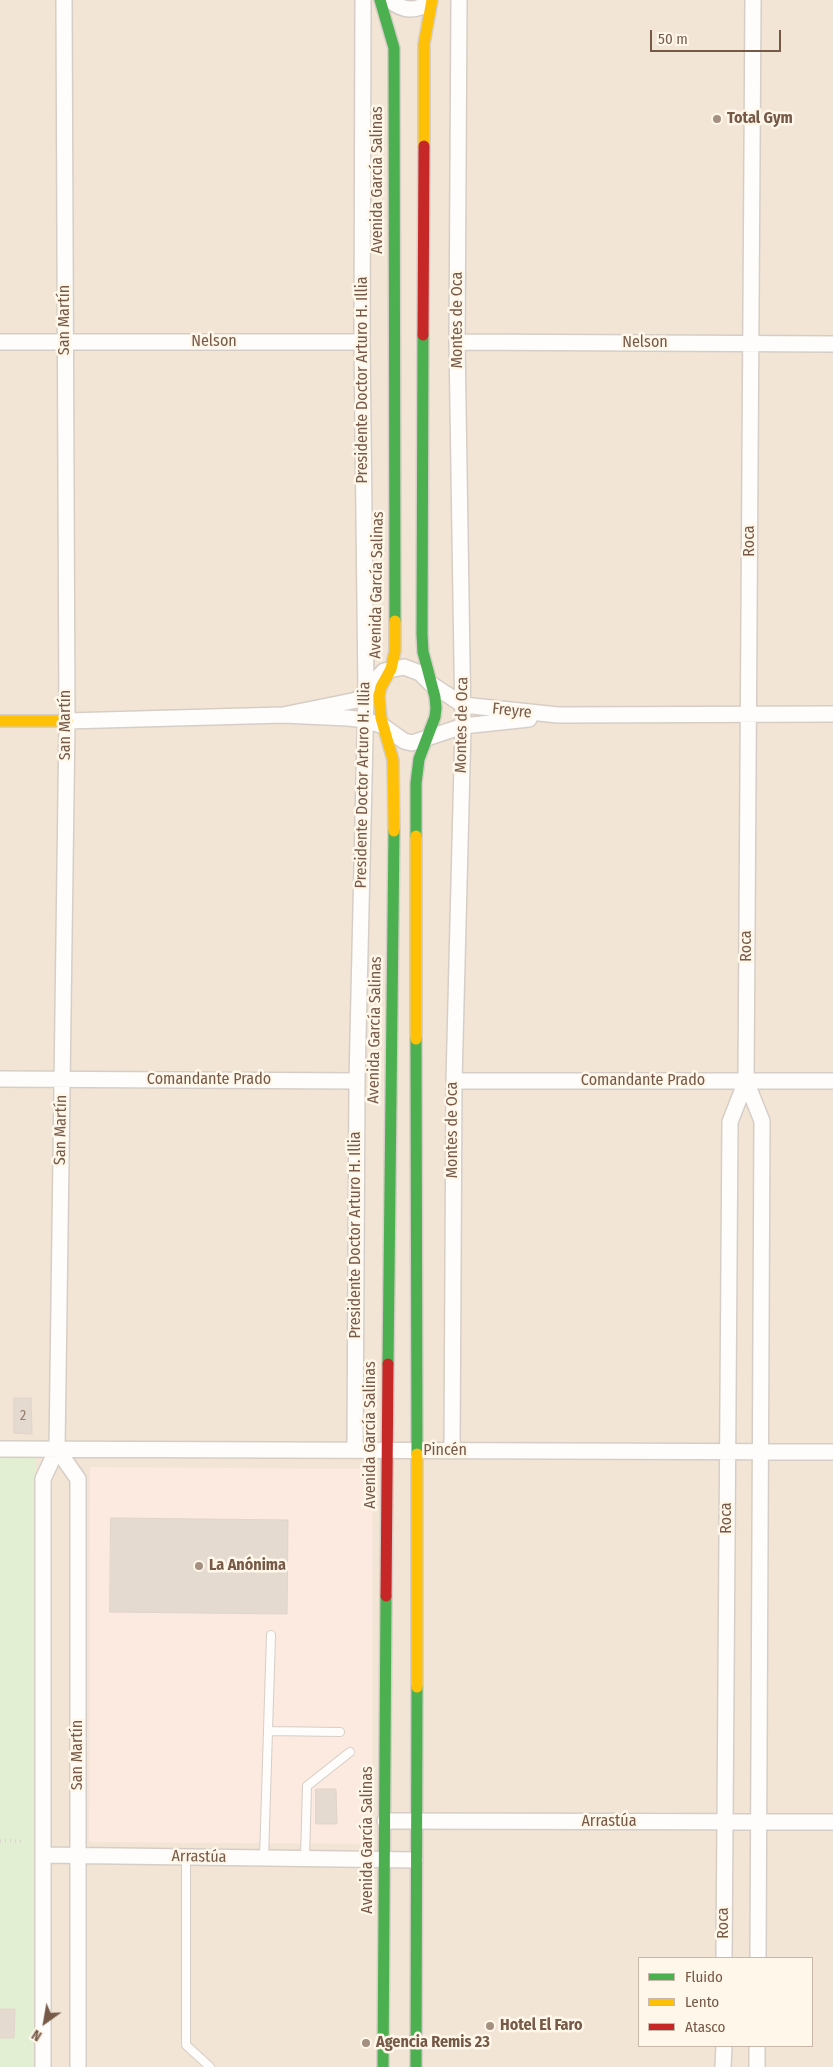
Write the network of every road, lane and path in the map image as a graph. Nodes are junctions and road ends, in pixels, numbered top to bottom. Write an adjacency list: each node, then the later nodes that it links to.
1 (64, 0): 11 (street, San Martín)
2 (363, 0): 9 (street, Presidente Doctor Arturo H. Illia)
3 (380, 0): 14 (main road, Avenida García Salinas)
4 (390, 0): 5 (street)
5 (431, 0): 15 (main road)
6 (459, 0): 10 (street, Montes de Oca)
7 (753, 0): 12 (street, Roca)
8 (0, 342): 11 (street, Nelson)
9 (362, 342): 11 (street, Nelson); 16 (street, Presidente Doctor Arturo H. Illia)
10 (457, 342): 12 (street, Nelson); 17 (street, Montes de Oca)
11 (65, 343): 24 (street, San Martín)
12 (751, 343): 13 (street, Nelson); 18 (street, Roca)
13 (833, 344)
14 (391, 669): 15 (street, Freyre); 16 (street, Freyre); 25 (main road, Avenida García Salinas)
15 (431, 684): 17 (street, Freyre); 27 (main road)
16 (366, 692): 20 (street, Freyre); 22 (street, Presidente Doctor Arturo H. Illia)
17 (463, 706): 21 (street, Freyre); 26 (street, Montes de Oca)
18 (749, 714): 19 (street, Freyre); 21 (street, Freyre); 32 (street, Roca)
19 (833, 714)
20 (283, 715): 22 (street, Freyre); 24 (street, Freyre)
21 (558, 715): 26 (street, Freyre)
22 (365, 720): 25 (street, Freyre); 30 (street, Presidente Doctor Arturo H. Illia)
23 (0, 721): 24 (main road)
24 (67, 721): 29 (street, San Martín)
25 (383, 726): 27 (street, Freyre); 37 (main road, Avenida García Salinas)
26 (463, 726): 27 (street, Freyre); 31 (street, Montes de Oca)
27 (425, 740): 38 (main road)
28 (0, 1079): 29 (street, Comandante Prado)
29 (62, 1079): 30 (street, Comandante Prado); 35 (street, San Martín)
30 (357, 1080): 36 (street, Presidente Doctor Arturo H. Illia)
31 (454, 1081): 32 (street, Comandante Prado); 39 (street, Montes de Oca)
32 (746, 1081): 33 (street, Comandante Prado); 40 (street, Roca); 41 (street, Roca)
33 (833, 1081)
34 (0, 1449): 35 (street, Pincén)
35 (57, 1449): 36 (street, Pincén); 54 (street, San Martín); 55 (street, San Martín)
36 (354, 1450): 37 (street, Pincén)
37 (387, 1450): 38 (street, Pincén); 47 (main road, Avenida García Salinas)
38 (417, 1451): 39 (street, Pincén); 48 (main road)
39 (452, 1451): 40 (street, Pincén)
40 (727, 1452): 41 (street, Pincén); 49 (street, Roca)
41 (760, 1452): 42 (street, Pincén); 50 (street, Roca)
42 (833, 1452)
43 (271, 1635): 44 (lane)
44 (268, 1731): 45 (lane); 57 (lane)
45 (340, 1732)
46 (350, 1752): 58 (lane)
47 (385, 1822): 48 (street, Arrastúa); 59 (main road, Avenida García Salinas)
48 (416, 1822): 49 (street, Arrastúa); 60 (main road)
49 (725, 1822): 50 (street, Arrastúa); 61 (street, Roca)
50 (758, 1822): 51 (street, Arrastúa); 62 (street, Roca)
51 (833, 1822)
52 (0, 1840): 53 (path)
53 (21, 1841)
54 (43, 1855): 55 (street, Arrastúa); 65 (street, San Martín)
55 (78, 1855): 56 (street, Arrastúa); 66 (street, San Martín)
56 (186, 1857): 57 (street, Arrastúa); 67 (lane)
57 (264, 1858): 58 (street, Arrastúa)
58 (305, 1858): 59 (street, Arrastúa)
59 (385, 1859): 60 (street, Arrastúa); 68 (main road, Avenida García Salinas)
60 (415, 1860): 69 (main road)
61 (724, 1957)
62 (758, 1957)
63 (724, 2047): 70 (street)
64 (757, 2047): 71 (street)
65 (43, 2067)
66 (78, 2067)
67 (210, 2067)
68 (383, 2067)
69 (416, 2067)
70 (724, 2067)
71 (757, 2067)

